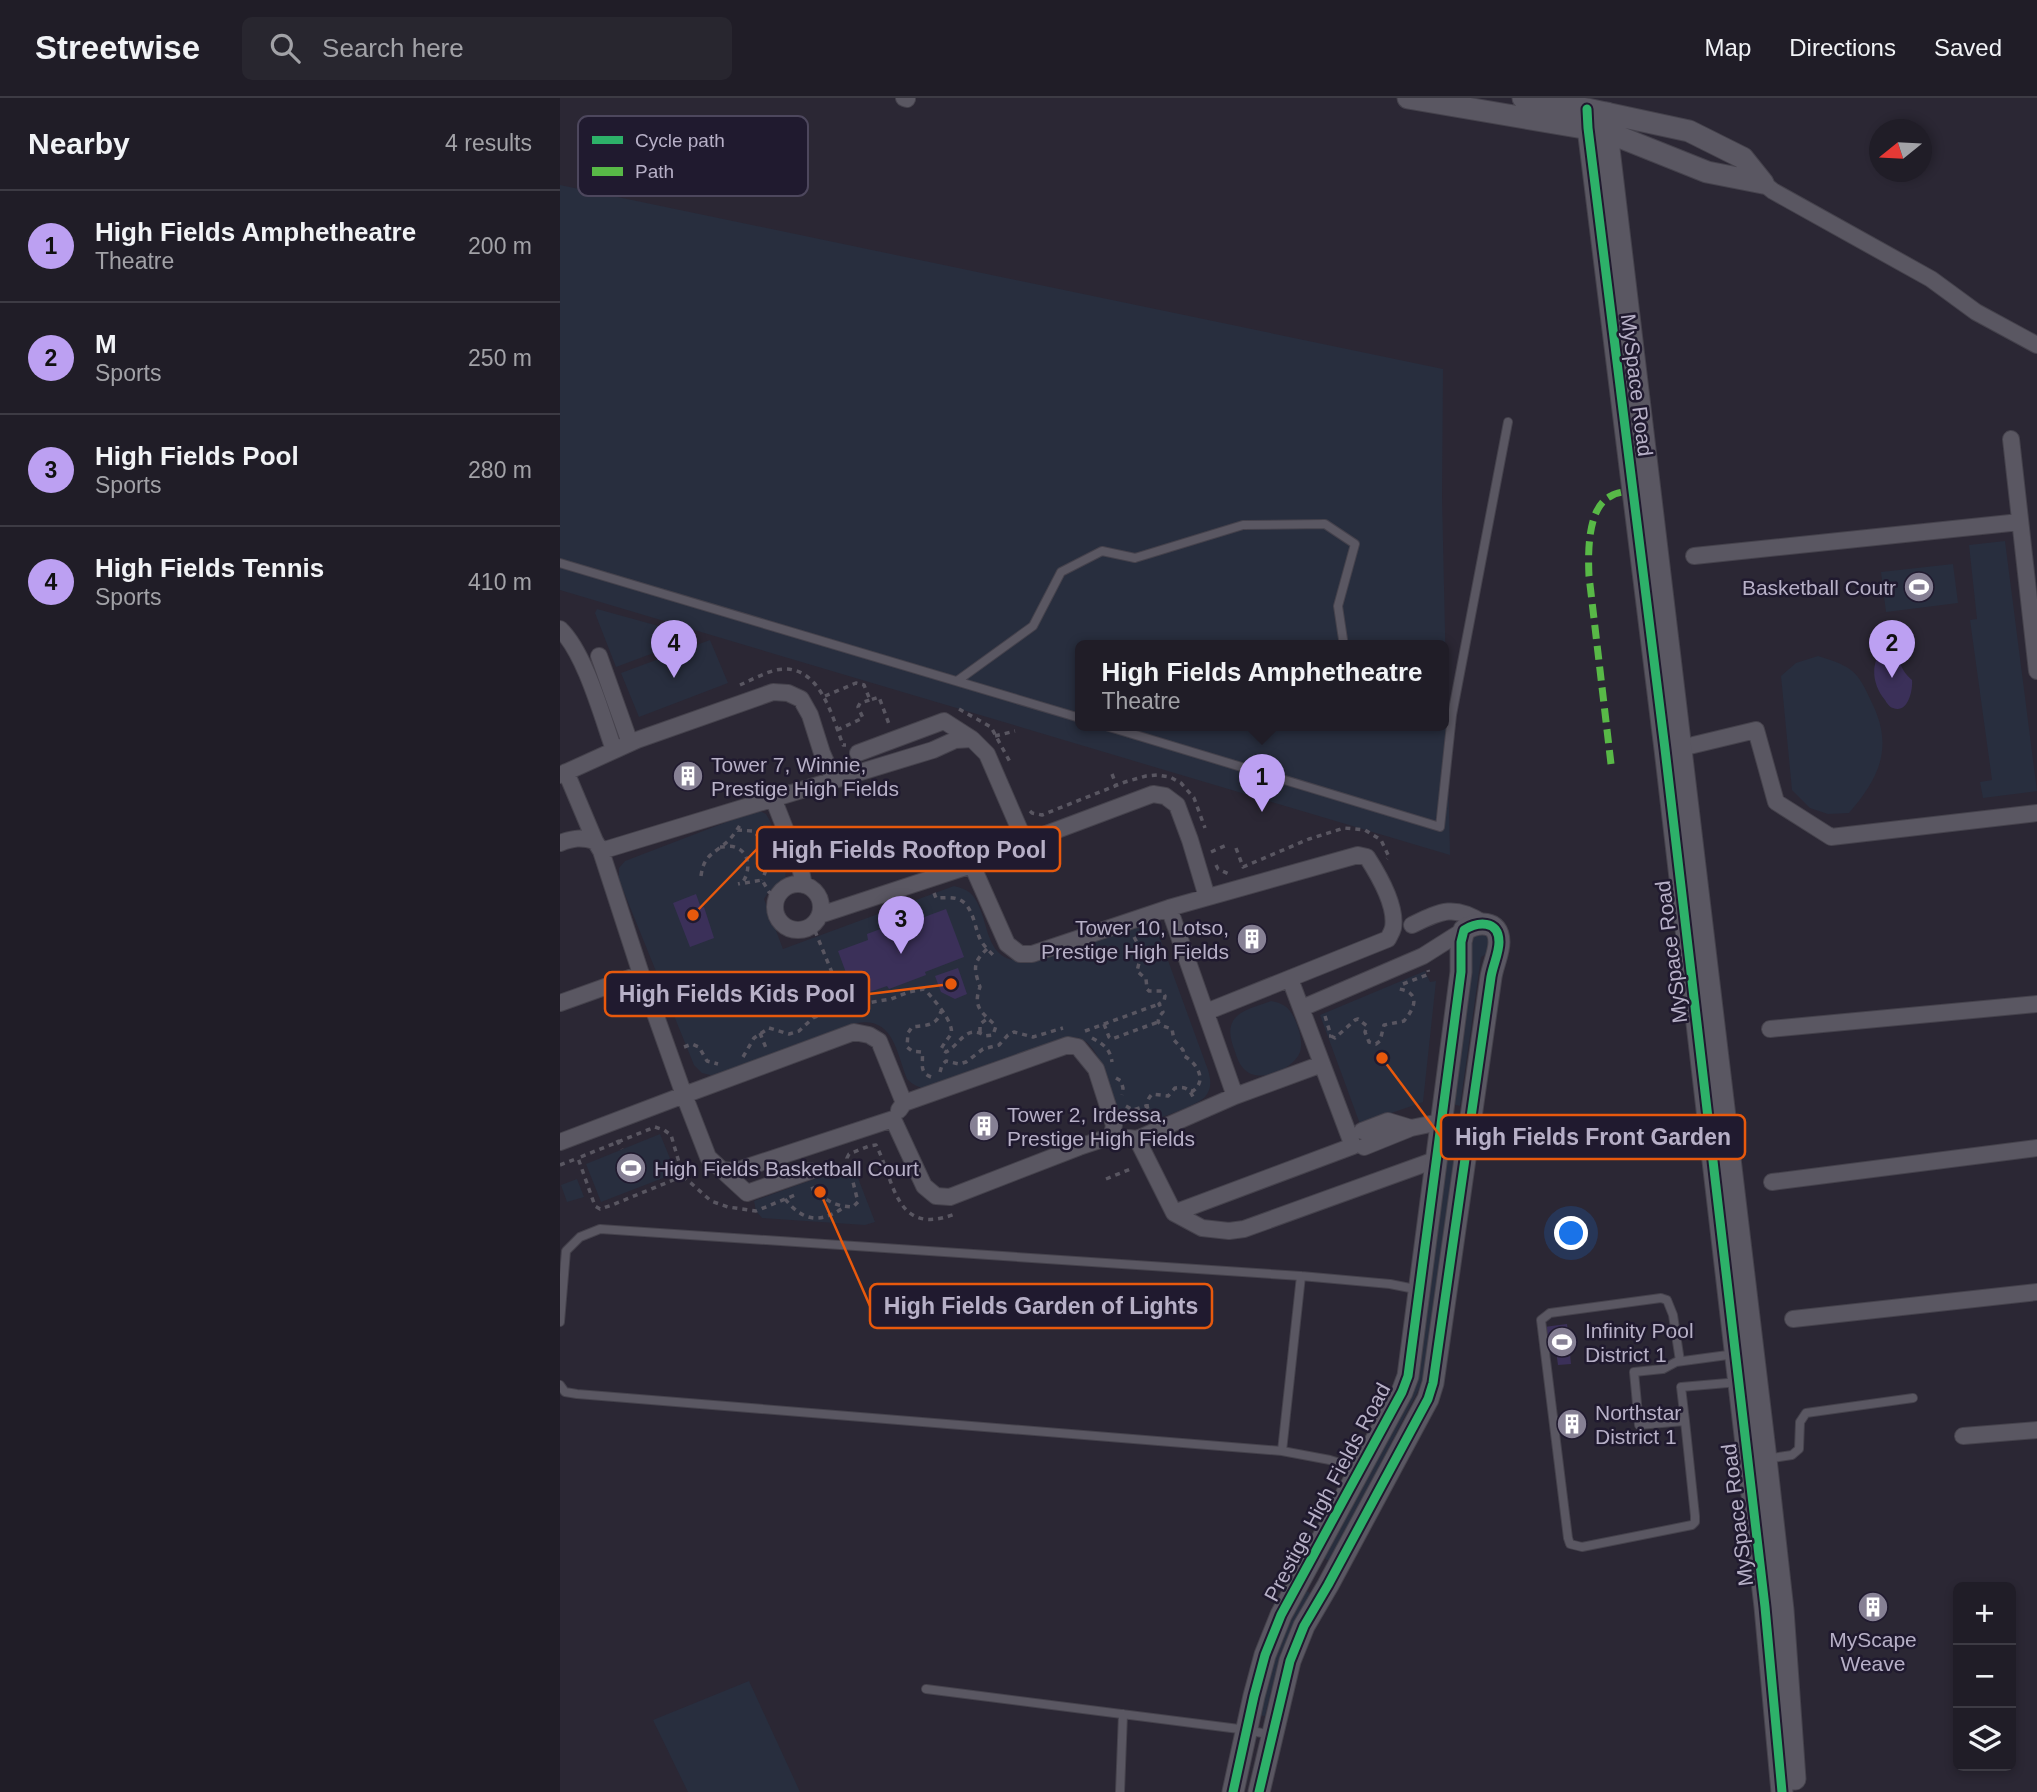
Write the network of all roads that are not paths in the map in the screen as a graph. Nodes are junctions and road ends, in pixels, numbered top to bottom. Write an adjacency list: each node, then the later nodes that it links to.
1 (1408, 98): 3 (street)
2 (1523, 98): 5 (street)
3 (1469, 104): 4 (street)
4 (1505, 106): 5 (street)
5 (1597, 121): 6 (street); 6 (street); 24 (street, MySpace Road); 70 (street, MySpace Road)
6 (1763, 183): 7 (street)
7 (2037, 345)
8 (1508, 422): 18 (lane)
9 (2011, 439): 10 (street)
10 (2020, 522): 11 (street); 16 (street)
11 (1694, 556)
12 (560, 563): 17 (lane)
13 (560, 629): 25 (street)
14 (1343, 640): 17 (lane)
15 (599, 656): 23 (street)
16 (2037, 671)
17 (957, 681): 19 (lane)
18 (1449, 710)
19 (1075, 716)
20 (1123, 731): 21 (lane)
21 (1447, 731)
22 (972, 739): 26 (street); 28 (street); 31 (street)
23 (630, 743): 25 (street); 28 (street)
24 (1681, 748): 30 (street); 76 (street, MySpace Road)
25 (614, 750): 27 (street)
26 (858, 753)
27 (563, 774): 33 (street)
28 (834, 780): 29 (street)
29 (774, 798): 33 (street); 35 (street)
30 (2037, 813)
31 (1025, 842): 34 (street); 36 (street)
32 (560, 843): 33 (street)
33 (598, 846): 41 (street)
34 (972, 865): 37 (street); 38 (street)
35 (804, 885): 38 (street); 38 (street)
36 (1206, 897): 37 (street); 42 (street)
37 (1169, 908): 46 (street)
38 (816, 920)
39 (1412, 925): 40 (street)
40 (1473, 927): 45 (street); 53 (street, Prestige High Fields Road); 54 (street, Prestige High Fields Road)
41 (640, 974): 43 (street); 49 (street)
42 (1290, 979): 45 (street); 46 (street)
43 (560, 1003)
44 (2037, 1003): 47 (street)
45 (1302, 1008): 48 (street)
46 (1206, 1012): 50 (street)
47 (1770, 1029)
48 (1322, 1065): 50 (street); 64 (street)
49 (684, 1094): 51 (street); 58 (street); 61 (street)
50 (1236, 1097): 56 (street)
51 (904, 1103): 52 (street); 55 (street)
52 (893, 1119): 55 (street); 61 (street)
53 (1440, 1122): 54 (street); 57 (street); 60 (street, Prestige High Fields Road)
54 (1470, 1126): 83 (street, Prestige High Fields Road)
55 (1112, 1136): 56 (street)
56 (1137, 1139): 64 (street)
57 (1363, 1139)
58 (560, 1142)
59 (2037, 1148): 63 (street)
60 (1435, 1160): 64 (street); 66 (street, Prestige High Fields Road)
61 (722, 1170): 62 (street)
62 (810, 1171)
63 (1772, 1182)
64 (1174, 1213)
65 (1301, 1276): 66 (lane); 69 (lane); 79 (lane)
66 (1420, 1290): 81 (street, Prestige High Fields Road)
67 (2037, 1292): 68 (street)
68 (1793, 1319)
69 (560, 1322)
70 (1736, 1354): 71 (lane); 72 (street, MySpace Road)
71 (1680, 1361): 75 (lane); 75 (lane)
72 (1739, 1382): 75 (lane); 76 (street, MySpace Road)
73 (560, 1385): 79 (lane)
74 (1913, 1398): 80 (lane)
75 (1685, 1421)
76 (1752, 1421): 80 (street, MySpace Road); 91 (street, MySpace Road)
77 (2037, 1430): 78 (street)
78 (1963, 1436)
79 (1282, 1451): 81 (lane)
80 (1766, 1459): 92 (street, MySpace Road)
81 (1360, 1469): 82 (street, Prestige High Fields Road)
82 (1305, 1570): 83 (street); 86 (street, Prestige High Fields Road)
83 (1328, 1585): 87 (street, Prestige High Fields Road)
84 (926, 1689): 85 (lane)
85 (1123, 1714): 86 (lane); 88 (lane)
86 (1247, 1730): 87 (lane); 89 (street, Prestige High Fields Road)
87 (1272, 1735): 90 (street, Prestige High Fields Road)
88 (1120, 1792)
89 (1233, 1792)
90 (1259, 1792)
91 (1782, 1792)
92 (1796, 1792)

